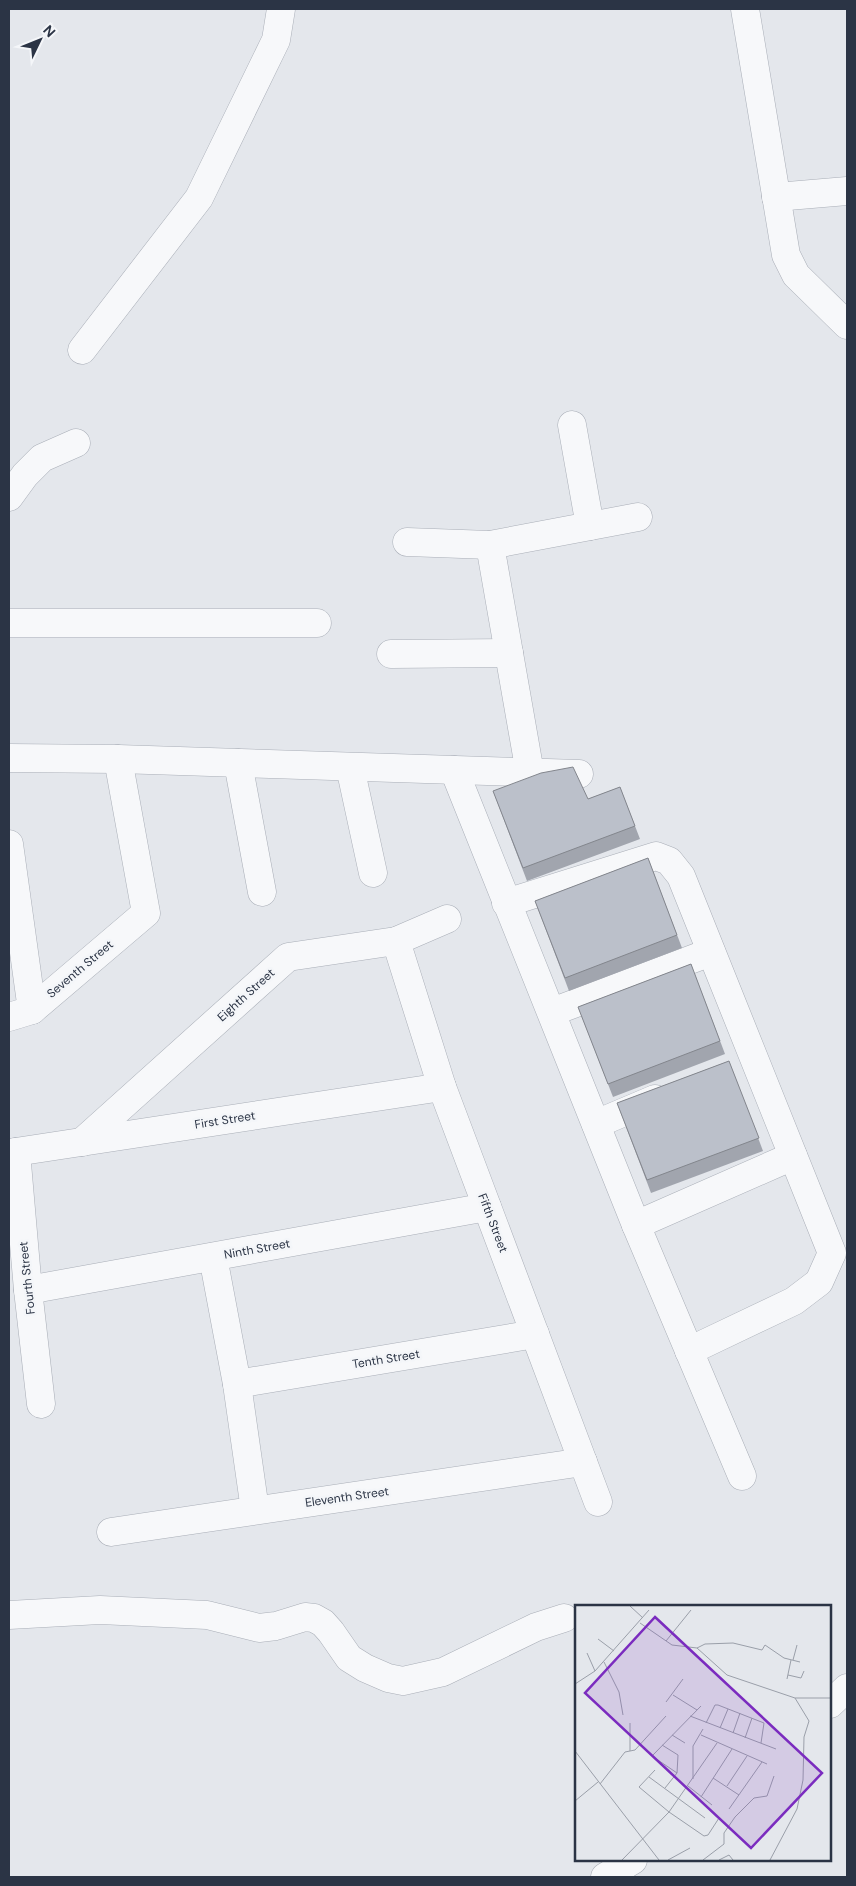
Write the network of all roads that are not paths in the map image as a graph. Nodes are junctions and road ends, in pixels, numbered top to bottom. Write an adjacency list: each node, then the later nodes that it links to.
1 (281, 9): 6 (street)
2 (745, 9): 4 (street)
3 (847, 191): 4 (street)
4 (776, 197): 5 (street)
5 (847, 325)
6 (82, 350)
7 (572, 425): 11 (street)
8 (76, 443): 9 (street)
9 (9, 497)
10 (638, 517): 11 (street)
11 (590, 526): 13 (street)
12 (407, 542): 13 (street)
13 (490, 545): 16 (street)
14 (9, 622): 15 (street)
15 (317, 623)
16 (509, 653): 17 (street); 23 (street)
17 (391, 654)
18 (9, 758): 19 (street)
19 (118, 759): 20 (street); 33 (street, Seventh Street)
20 (238, 763): 21 (street); 27 (street)
21 (350, 767): 22 (street); 26 (street)
22 (454, 770): 23 (street); 28 (street)
23 (530, 773): 24 (street)
24 (579, 774)
25 (9, 844): 33 (street)
26 (373, 873)
27 (262, 892)
28 (506, 903): 31 (street); 32 (street)
29 (447, 919): 30 (street, Eighth Street)
30 (396, 941): 36 (street, Fifth Street); 39 (street, Eighth Street)
31 (711, 952): 32 (street); 34 (street)
32 (552, 1012): 38 (street)
33 (20, 1013)
34 (753, 1056): 35 (street); 41 (street)
35 (727, 1067)
36 (442, 1087): 39 (street, First Street); 42 (street, Fifth Street)
37 (675, 1090): 38 (street)
38 (596, 1124): 43 (street)
39 (82, 1142): 40 (street, First Street)
40 (12, 1153): 45 (street, Fourth Street)
41 (793, 1156): 43 (street); 47 (street)
42 (487, 1207): 44 (street, Ninth Street); 46 (street, Fifth Street)
43 (636, 1225): 47 (street)
44 (213, 1257): 45 (street, Ninth Street); 48 (street)
45 (28, 1290): 49 (street, Fourth Street)
46 (534, 1334): 48 (street, Tenth Street); 50 (street, Fifth Street)
47 (689, 1351): 51 (street)
48 (237, 1384): 53 (street)
49 (41, 1404)
50 (583, 1462): 52 (street, Fifth Street); 53 (street, Eleventh Street)
51 (742, 1476)
52 (598, 1502)
53 (255, 1510): 54 (street, Eleventh Street)
54 (111, 1532)
55 (9, 1615): 56 (street)
56 (564, 1618)
57 (847, 1688): 58 (street)
58 (831, 1703)
59 (631, 1861): 60 (street)
60 (605, 1877)

